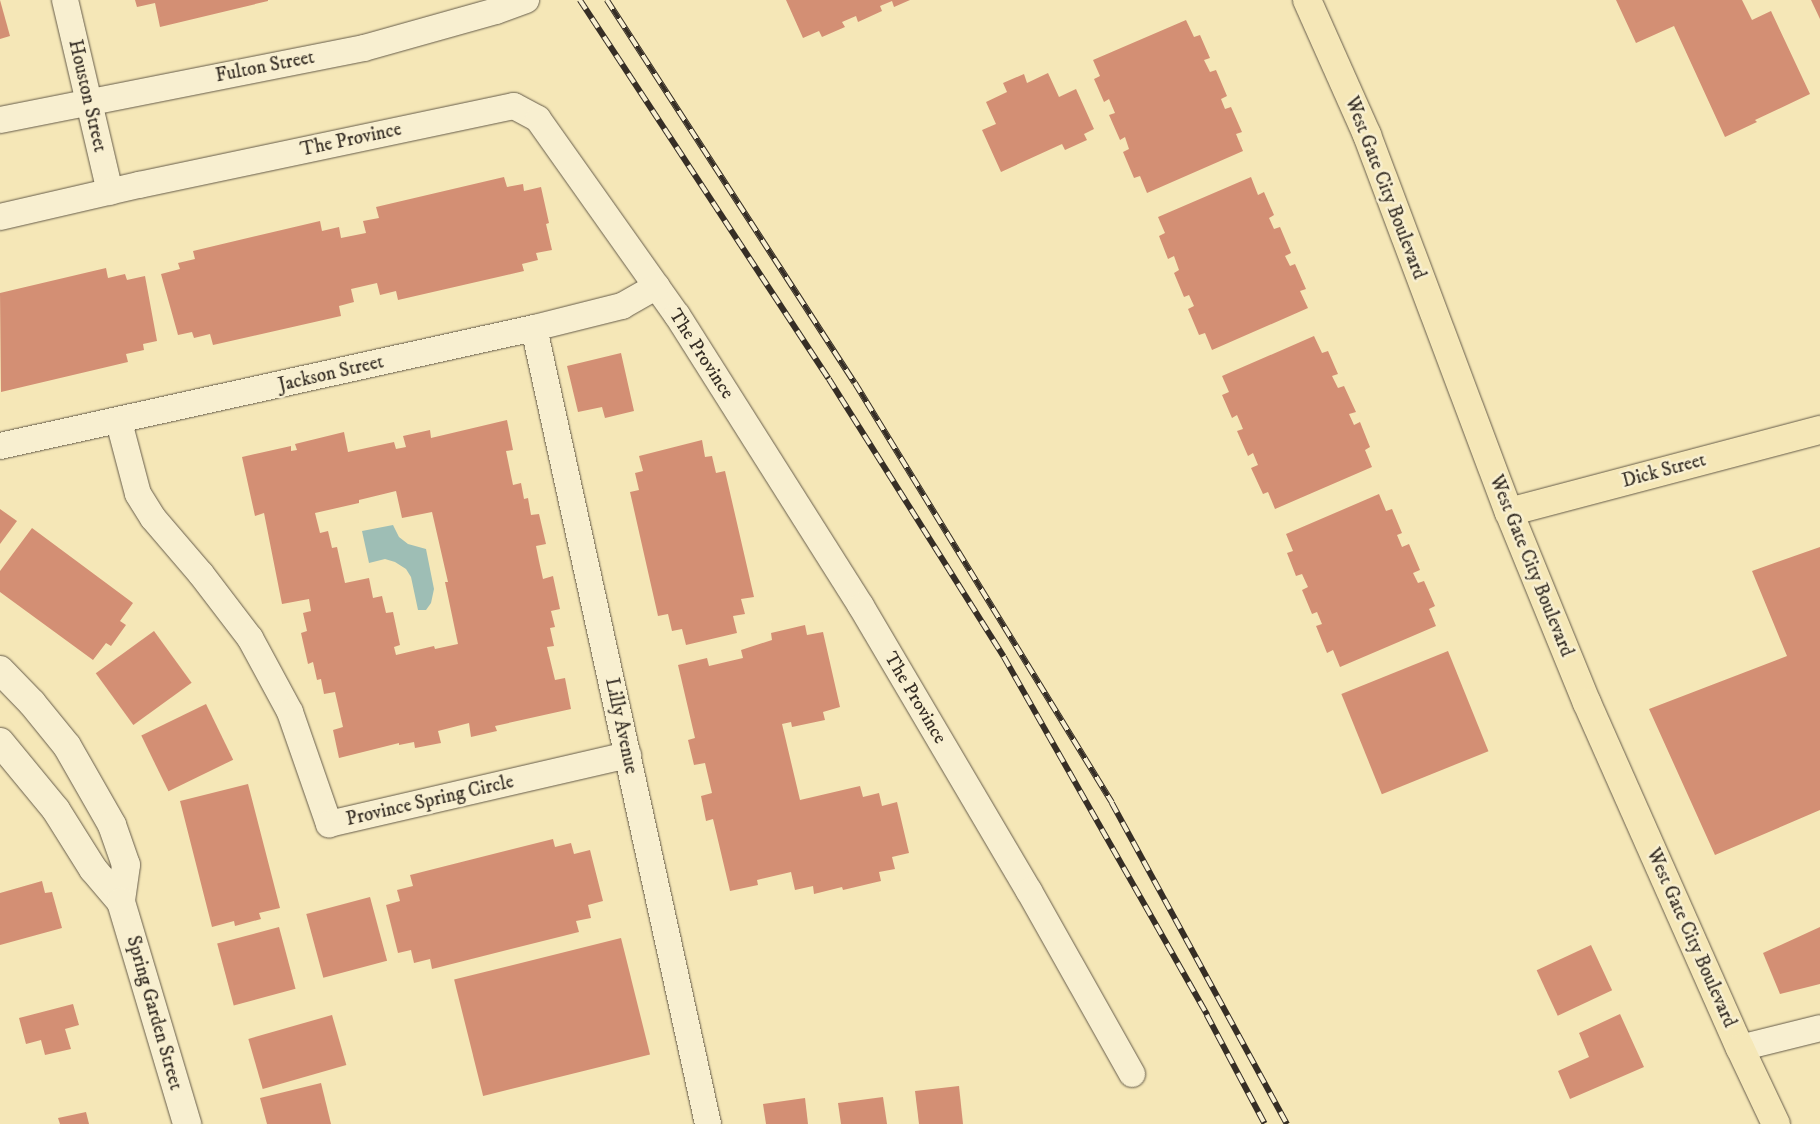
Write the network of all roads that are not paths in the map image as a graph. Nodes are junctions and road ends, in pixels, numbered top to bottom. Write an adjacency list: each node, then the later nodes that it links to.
1 (64, 0): 4 (street, Houston Street)
2 (526, 0): 4 (street, Fulton Street)
3 (1307, 0): 13 (main road, West Gate City Boulevard)
4 (89, 101): 5 (street, Fulton Street); 6 (street, Houston Street)
5 (0, 120)
6 (110, 192): 7 (street, The Province); 8 (street, The Province)
7 (0, 218)
8 (657, 286): 9 (street, Jackson Street); 20 (street, The Province)
9 (534, 328): 10 (street, Jackson Street); 16 (street, Lilly Avenue)
10 (119, 422): 12 (street, Jackson Street); 16 (street, Province Spring Circle)
11 (1820, 430): 13 (main road, Dick Street)
12 (0, 446)
13 (1509, 512): 19 (main road, West Gate City Boulevard)
14 (0, 670): 17 (main road, Spring Garden Street)
15 (0, 742): 17 (main road, Spring Garden Street)
16 (628, 755): 22 (street, Lilly Avenue)
17 (120, 902): 21 (main road, Spring Garden Street)
18 (1820, 1028): 19 (street)
19 (1740, 1048): 23 (main road, West Gate City Boulevard)
20 (1132, 1074)
21 (187, 1124)
22 (708, 1124)
23 (1776, 1124)

